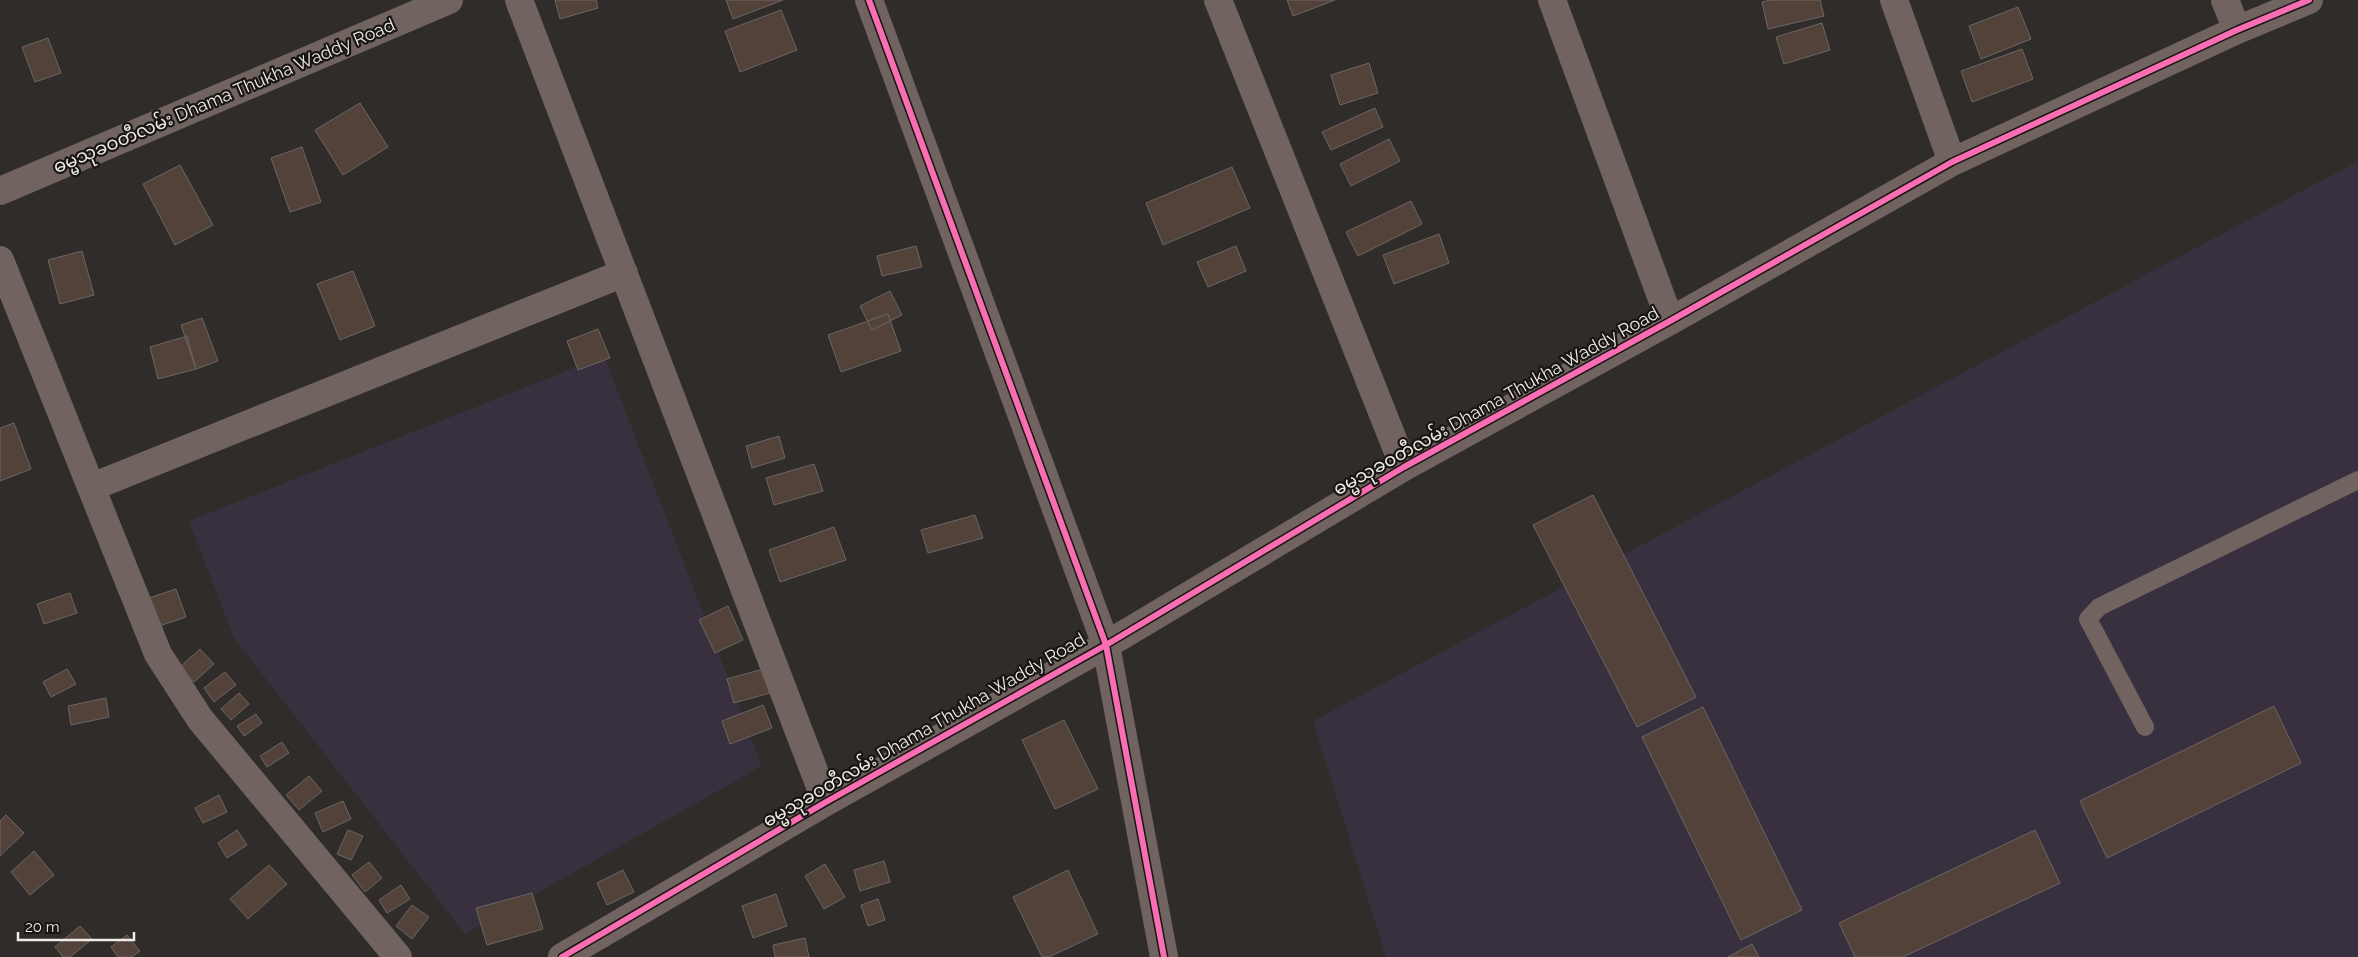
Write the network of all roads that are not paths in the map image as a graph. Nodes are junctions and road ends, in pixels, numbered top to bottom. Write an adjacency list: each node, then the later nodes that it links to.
1 (449, 0): 11 (street, ဓမ္မသုခဝတီလမ်း Dhama Thukha Waddy Road)
2 (519, 0): 13 (street)
3 (869, 0): 18 (street)
4 (1218, 0): 15 (street)
5 (1552, 0): 14 (street)
6 (1894, 0): 10 (street)
7 (2225, 0): 9 (street)
8 (2309, 0): 9 (street, ဓမ္မသုခဝတီလမ်း Dhama Thukha Waddy Road)
9 (2237, 30): 10 (street, ဓမ္မသုခဝတီလမ်း Dhama Thukha Waddy Road)
10 (1952, 162): 14 (street, ဓမ္မသုခဝတီလမ်း Dhama Thukha Waddy Road)
11 (0, 191)
12 (0, 260): 17 (street)
13 (624, 273): 17 (street); 20 (street)
14 (1670, 321): 15 (street, ဓမ္မသုခဝတီလမ်း Dhama Thukha Waddy Road)
15 (1404, 467): 18 (street, ဓမ္မသုခဝတီလမ်း Dhama Thukha Waddy Road)
16 (2358, 480): 19 (lane)
17 (92, 487): 22 (street)
18 (1106, 645): 20 (street, ဓမ္မသုခဝတီလမ်း Dhama Thukha Waddy Road); 21 (street)
19 (2145, 728)
20 (826, 802): 23 (street, ဓမ္မသုခဝတီလမ်း Dhama Thukha Waddy Road)
21 (1159, 955)
22 (398, 957)
23 (562, 957)

